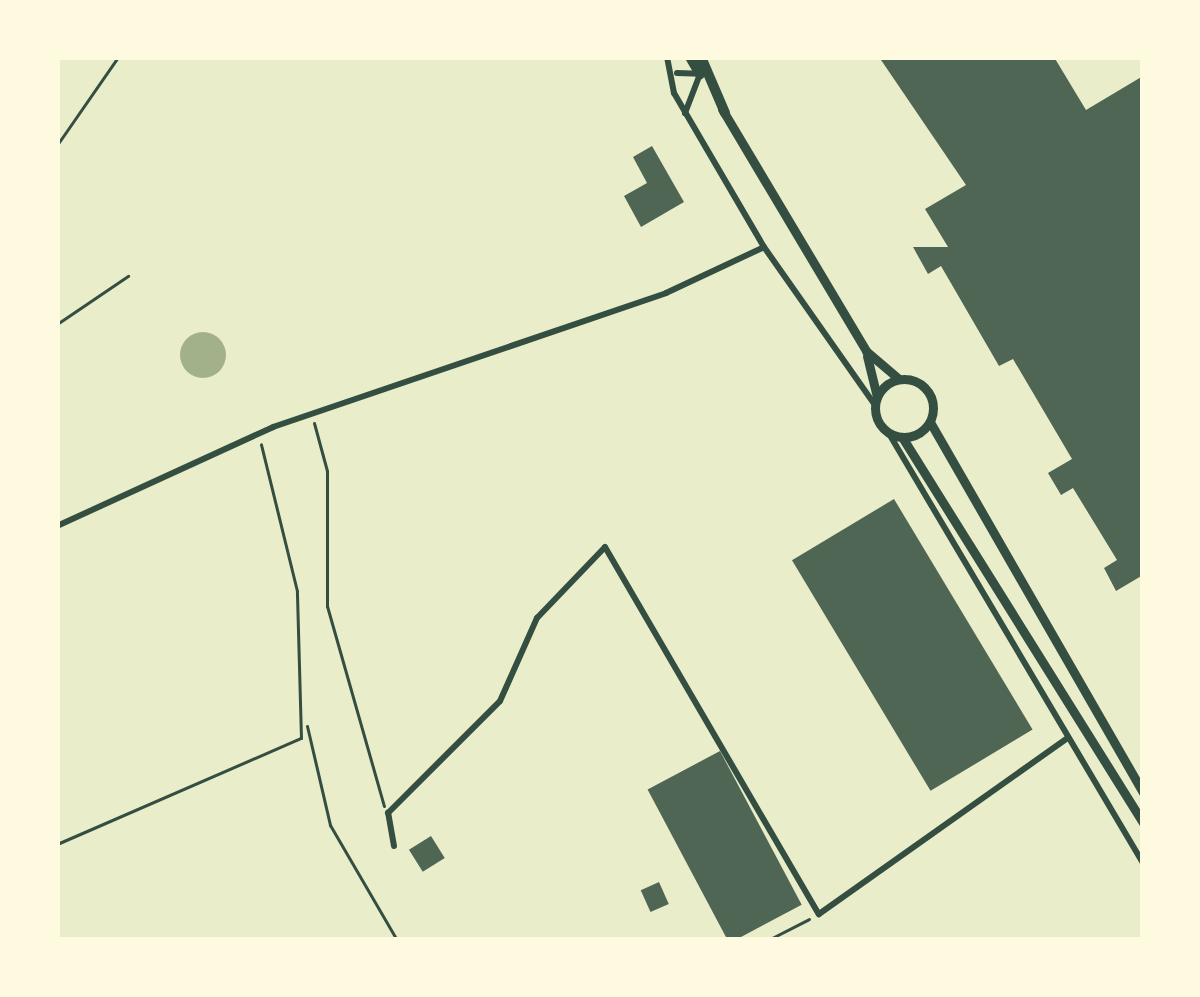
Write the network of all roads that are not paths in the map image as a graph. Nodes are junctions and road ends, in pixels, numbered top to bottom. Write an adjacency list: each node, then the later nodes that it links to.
1 (667, 57): 4 (street)
2 (689, 57): 5 (highway)
3 (701, 57): 7 (highway)
4 (677, 73): 5 (street); 6 (street)
5 (700, 74): 6 (street); 7 (main road)
6 (686, 113): 8 (street)
7 (725, 113): 9 (main road)
8 (764, 247): 11 (street); 15 (street)
9 (866, 351): 10 (main road); 11 (main road)
10 (899, 379): 11 (main road); 12 (main road)
11 (876, 401): 13 (main road)
12 (930, 422): 14 (main road); 17 (main road)
13 (888, 432): 14 (main road); 16 (street)
14 (902, 437): 18 (main road)
15 (57, 526)
16 (1068, 738): 19 (street); 20 (street)
17 (1143, 792)
18 (1143, 823)
19 (394, 846)
20 (1143, 863)

